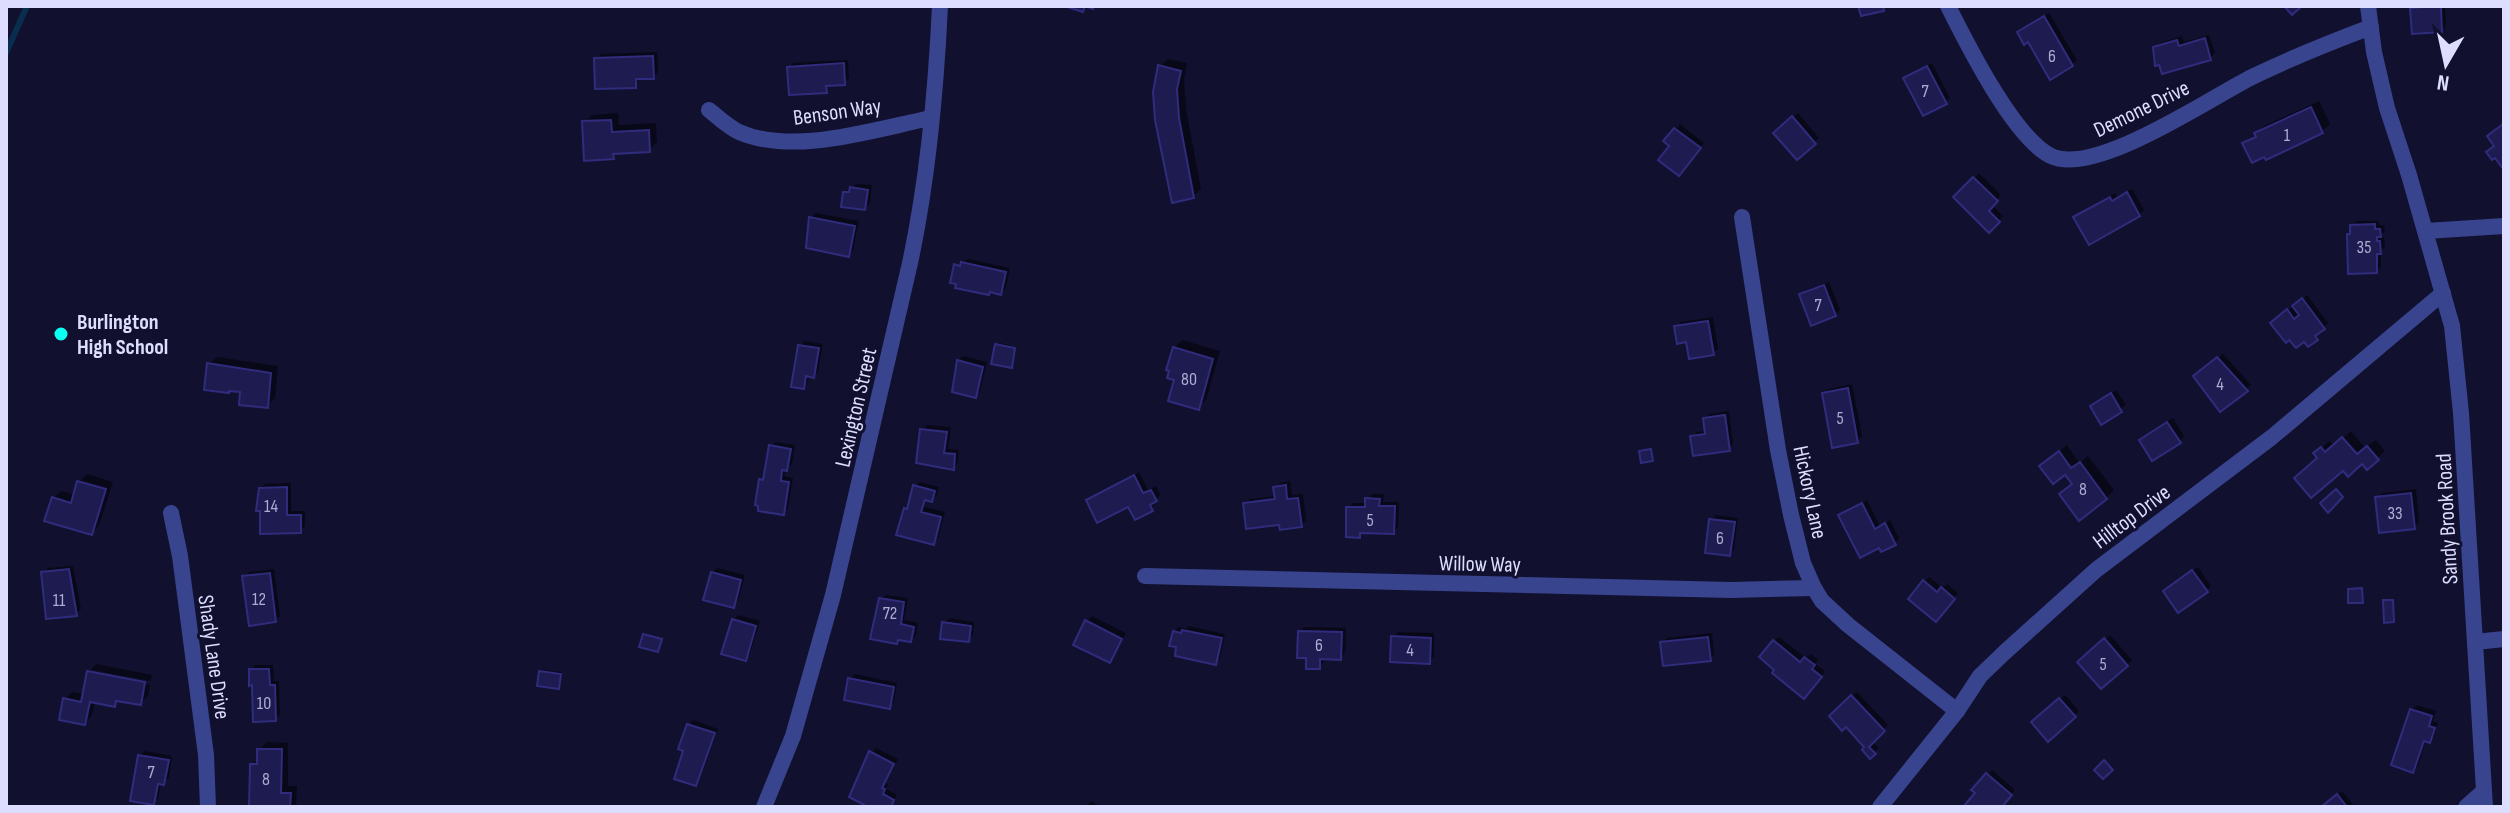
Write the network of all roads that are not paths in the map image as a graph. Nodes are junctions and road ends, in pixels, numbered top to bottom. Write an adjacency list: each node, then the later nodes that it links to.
1 (940, 6): 6 (street, Lexington Street)
2 (1948, 6): 4 (street, Demone Drive)
3 (2368, 6): 4 (street, Sandy Brook Road)
4 (2371, 27): 9 (street, Sandy Brook Road)
5 (709, 110): 6 (street, Benson Way)
6 (931, 118): 19 (street, Lexington Street)
7 (1742, 217): 13 (street, Hickory Lane)
8 (2504, 226): 9 (street)
9 (2426, 231): 10 (street, Sandy Brook Road)
10 (2443, 293): 15 (street, Sandy Brook Road); 16 (street, Hilltop Drive)
11 (171, 513): 18 (street, Shady Lane Drive)
12 (1145, 576): 13 (street, Willow Way)
13 (1814, 588): 16 (street, Hickory Lane)
14 (2504, 639): 15 (street)
15 (2475, 642): 17 (street, Sandy Brook Road)
16 (1957, 711): 20 (street, Hilltop Drive)
17 (2485, 799): 21 (street)
18 (208, 807)
19 (764, 807)
20 (1880, 807)
21 (2466, 807)

